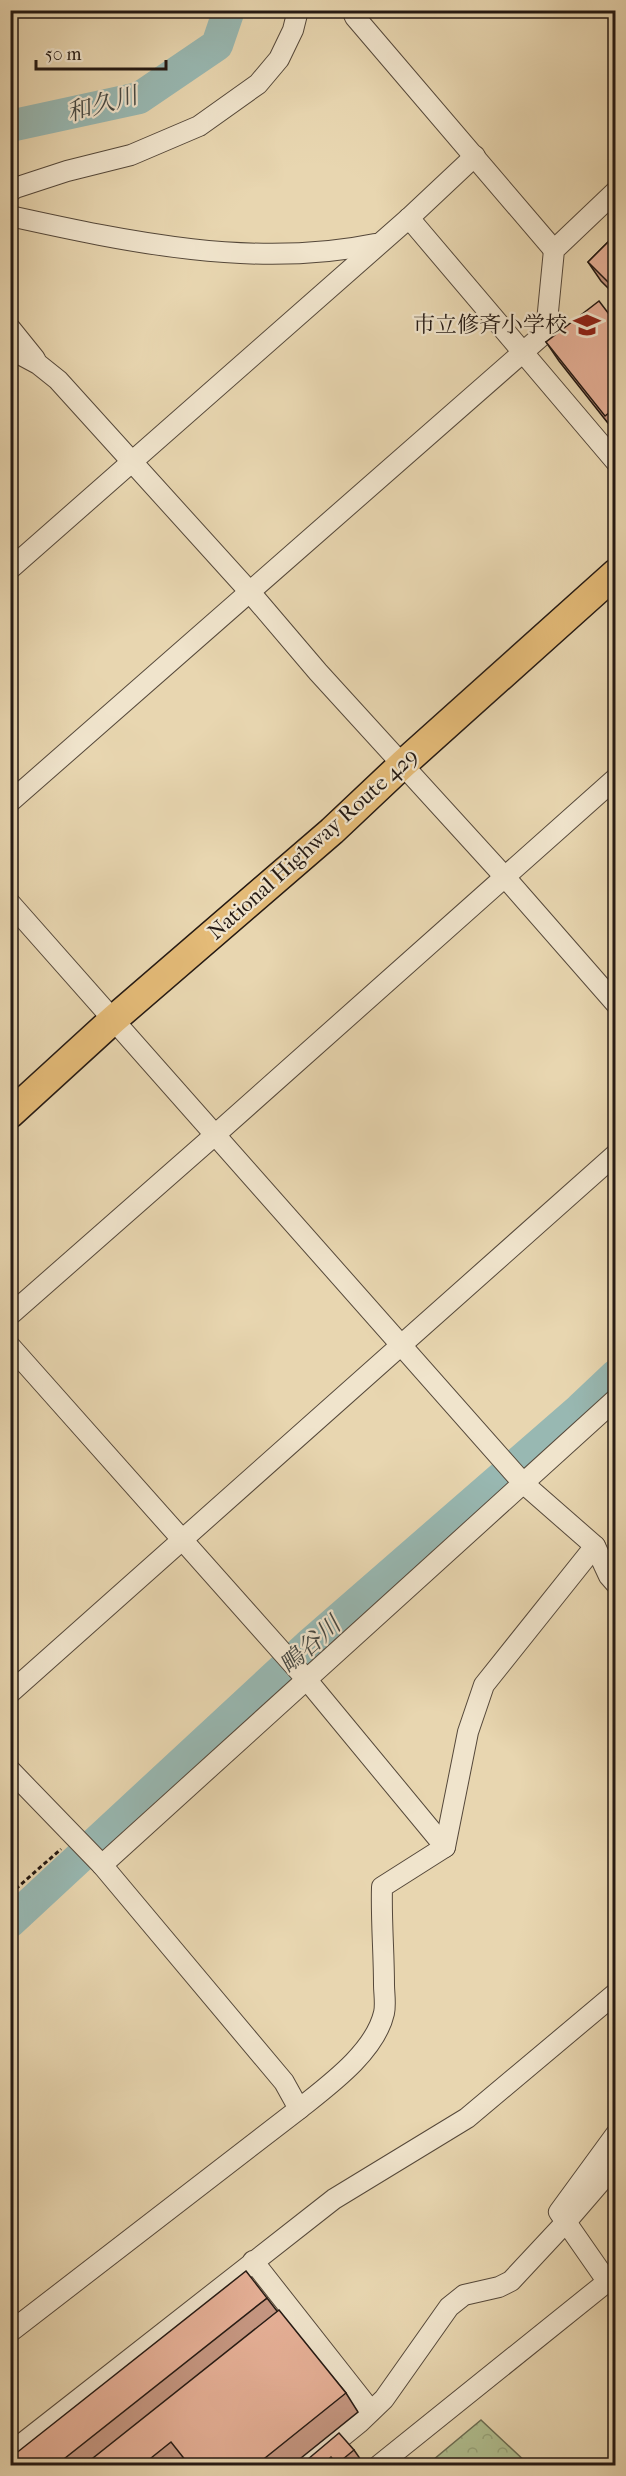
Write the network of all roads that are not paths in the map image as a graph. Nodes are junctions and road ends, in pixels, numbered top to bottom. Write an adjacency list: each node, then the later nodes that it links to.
1 (298, 10): 5 (street)
2 (352, 10): 3 (street)
3 (475, 156): 7 (street); 9 (street)
4 (615, 191): 9 (street)
5 (10, 192)
6 (10, 216): 8 (street)
7 (409, 218): 8 (street); 12 (street)
8 (378, 244): 14 (street)
9 (554, 250): 12 (street)
10 (10, 328): 13 (street)
11 (10, 349): 13 (street)
12 (524, 353): 15 (street); 18 (street)
13 (38, 364): 14 (street)
14 (131, 462): 16 (street); 18 (street)
15 (615, 462)
16 (10, 569)
17 (615, 573): 19 (highway, National Highway Route 429)
18 (249, 591): 19 (street); 21 (street)
19 (403, 764): 22 (street); 25 (highway, National Highway Route 429)
20 (615, 778): 22 (street)
21 (10, 802)
22 (504, 876): 24 (street); 27 (street)
23 (10, 903): 25 (street)
24 (615, 1004)
25 (114, 1019): 26 (highway, National Highway Route 429); 27 (street)
26 (10, 1114)
27 (216, 1134): 29 (street); 30 (street)
28 (615, 1154): 30 (street)
29 (10, 1315)
30 (402, 1344): 33 (street); 34 (street)
31 (10, 1346): 34 (street)
32 (615, 1400): 33 (street)
33 (523, 1483): 35 (street); 37 (street)
34 (183, 1540): 37 (street); 38 (street)
35 (595, 1546): 36 (street); 40 (street)
36 (613, 1576)
37 (308, 1680): 40 (street); 41 (street)
38 (10, 1694)
39 (10, 1770): 41 (street)
40 (445, 1847): 43 (street)
41 (102, 1865): 43 (street)
42 (615, 1993): 47 (street)
43 (299, 2109): 49 (street)
44 (615, 2134): 46 (street)
45 (615, 2164): 46 (street)
46 (566, 2222): 48 (street); 50 (street)
47 (253, 2261): 50 (street); 51 (street)
48 (611, 2277): 53 (street)
49 (10, 2332)
50 (371, 2411): 52 (street)
51 (10, 2453)
52 (306, 2466)
53 (378, 2466)

